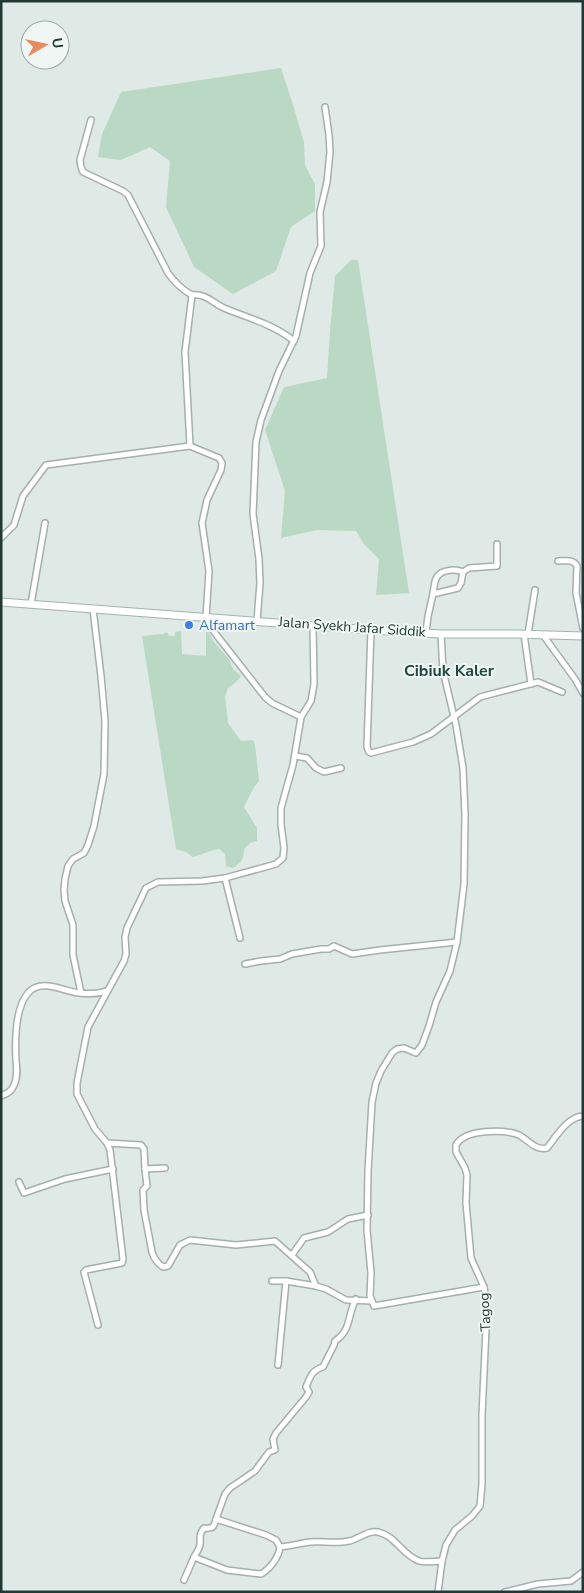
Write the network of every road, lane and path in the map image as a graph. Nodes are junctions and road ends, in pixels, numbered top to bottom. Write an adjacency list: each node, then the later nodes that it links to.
1 (325, 107): 4 (street)
2 (91, 120): 3 (street)
3 (192, 295): 4 (street); 5 (street)
4 (294, 341): 17 (street)
5 (190, 446): 7 (street); 16 (street)
6 (45, 523): 14 (street)
7 (1, 538)
8 (497, 544): 10 (street)
9 (558, 561): 19 (street)
10 (464, 572): 12 (street); 12 (street)
11 (535, 590): 23 (street)
12 (433, 594): 21 (street)
13 (1, 602): 14 (main road, Jalan Syekh Jafar Siddik)
14 (31, 604): 15 (main road, Jalan Syekh Jafar Siddik)
15 (93, 608): 16 (main road, Jalan Syekh Jafar Siddik); 38 (street)
16 (206, 617): 17 (main road, Jalan Syekh Jafar Siddik); 30 (street)
17 (257, 621): 18 (main road, Jalan Syekh Jafar Siddik)
18 (313, 625): 20 (main road, Jalan Syekh Jafar Siddik); 30 (street)
19 (583, 628)
20 (371, 630): 21 (main road, Jalan Syekh Jafar Siddik); 29 (street)
21 (426, 632): 22 (main road, Jalan Syekh Jafar Siddik)
22 (442, 634): 23 (main road, Jalan Syekh Jafar Siddik); 29 (street)
23 (526, 634): 24 (main road, Jalan Syekh Jafar Siddik); 26 (street)
24 (543, 635): 25 (main road, Jalan Syekh Jafar Siddik); 28 (street)
25 (583, 636)
26 (531, 684): 27 (street); 29 (street)
27 (562, 692)
28 (583, 693)
29 (454, 717): 35 (street)
30 (301, 718): 31 (street)
31 (295, 756): 32 (street); 33 (street)
32 (341, 768)
33 (225, 878): 34 (street); 37 (street)
34 (240, 938)
35 (457, 942): 36 (street); 46 (street)
36 (245, 964)
37 (106, 992): 38 (street); 41 (street)
38 (81, 993): 39 (street)
39 (1, 1096)
40 (583, 1116): 51 (street, Tagog)
41 (107, 1143): 43 (street); 44 (street)
42 (165, 1168): 44 (street)
43 (113, 1169): 45 (street); 54 (street)
44 (145, 1169): 47 (street)
45 (19, 1182)
46 (368, 1215): 47 (street); 53 (street)
47 (292, 1255): 50 (street)
48 (272, 1281): 49 (street)
49 (286, 1281): 50 (street); 55 (street)
50 (316, 1286): 52 (street)
51 (484, 1287): 53 (street); 59 (street, Tagog)
52 (356, 1300): 53 (street); 56 (street)
53 (372, 1301)
54 (98, 1325)
55 (278, 1366)
56 (216, 1519): 57 (street); 58 (street)
57 (280, 1547): 58 (street); 59 (street)
58 (194, 1557): 61 (street)
59 (442, 1561): 62 (street, Tagog)
60 (583, 1572): 63 (street)
61 (184, 1580)
62 (438, 1592)
63 (505, 1592)

